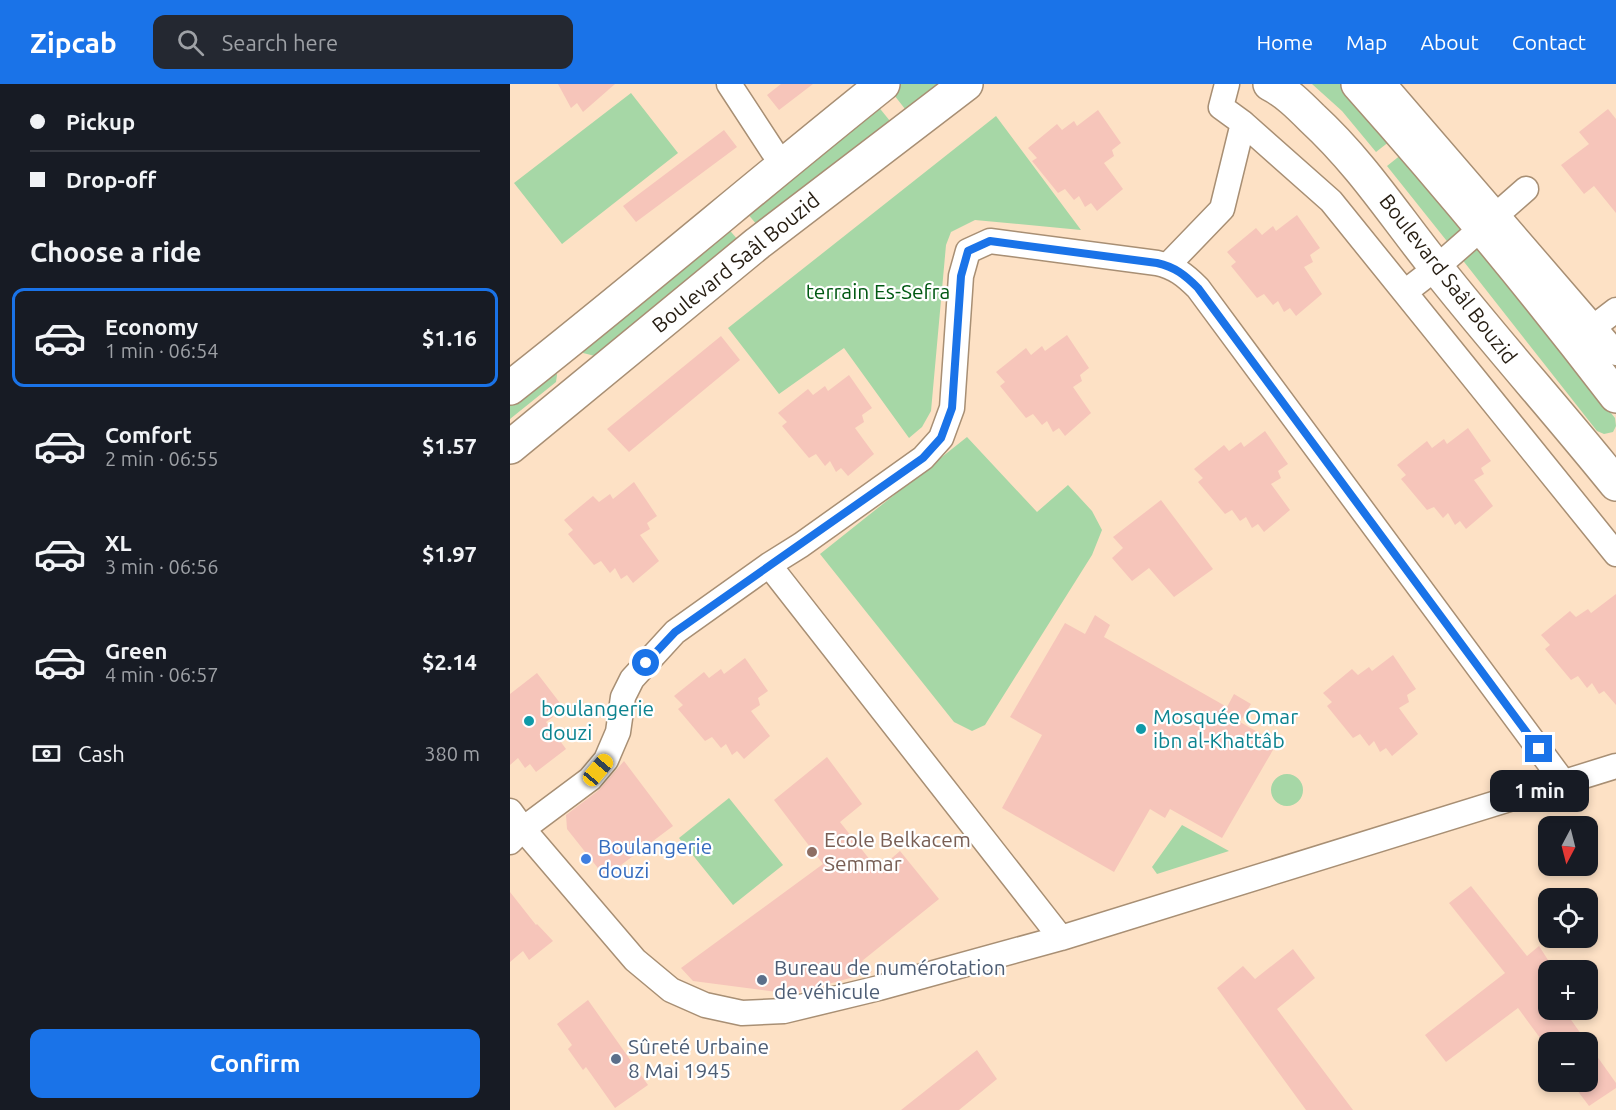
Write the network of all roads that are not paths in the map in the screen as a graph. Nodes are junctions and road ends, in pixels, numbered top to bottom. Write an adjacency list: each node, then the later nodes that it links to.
1 (729, 84): 9 (street)
2 (884, 84): 9 (main road)
3 (966, 84): 19 (main road, Boulevard Saâl Bouzid)
4 (1227, 84): 8 (street)
5 (1270, 84): 13 (main road, Boulevard Saâl Bouzid)
6 (1358, 84): 11 (main road)
7 (1384, 84): 11 (street)
8 (1244, 123): 12 (street); 14 (street)
9 (782, 165): 18 (main road)
10 (1526, 189): 11 (street)
11 (1488, 222): 13 (street); 16 (main road)
12 (1168, 265): 25 (street); 27 (street)
13 (1436, 268): 14 (street); 23 (main road, Boulevard Saâl Bouzid)
14 (1405, 292): 24 (street)
15 (1616, 310): 16 (street)
16 (1584, 334): 17 (street); 21 (main road)
17 (1616, 353)
18 (554, 354): 19 (main road); 20 (main road)
19 (583, 387): 22 (main road, Boulevard Saâl Bouzid)
20 (510, 388)
21 (1616, 396)
22 (510, 447)
23 (1612, 471)
24 (1616, 554)
25 (769, 565): 28 (street); 29 (street)
26 (1616, 766): 27 (street)
27 (1564, 783): 29 (street)
28 (514, 827): 29 (street)
29 (1061, 938)

